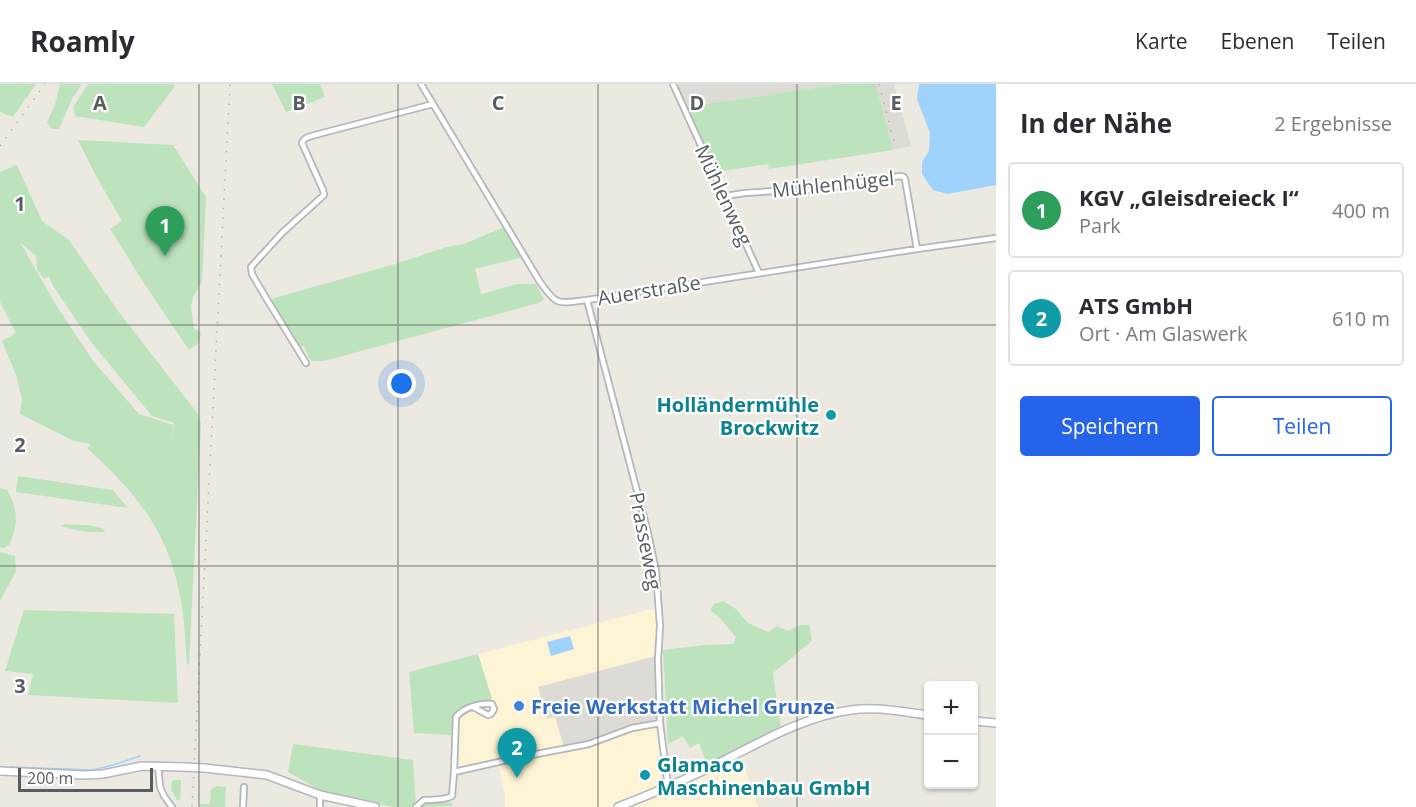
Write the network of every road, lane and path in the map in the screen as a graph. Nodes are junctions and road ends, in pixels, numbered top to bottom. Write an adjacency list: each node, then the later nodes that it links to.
1 (421, 84): 3 (street, Auerstraße)
2 (673, 84): 4 (street, Mühlenweg)
3 (433, 104): 8 (street, Auerstraße); 9 (street)
4 (725, 196): 6 (street, Mühlenhügel); 7 (street, Mühlenweg)
5 (996, 238): 6 (street, Auerstraße)
6 (917, 249): 7 (street, Auerstraße)
7 (759, 273): 8 (street, Auerstraße)
8 (587, 300): 13 (street, Prasseweg)
9 (306, 363)
10 (473, 707): 17 (street)
11 (924, 716): 19 (street)
12 (978, 721): 14 (street)
13 (660, 723): 17 (street); 19 (street, Prasseweg)
14 (996, 723)
15 (158, 766): 16 (street); 20 (street, bridge); 22 (street)
16 (2, 771)
17 (454, 772): 21 (street)
18 (244, 787): 23 (street)
19 (668, 787): 26 (street)
20 (320, 795): 24 (street); 25 (street)
21 (418, 805)
22 (172, 807)
23 (244, 807)
24 (320, 807)
25 (375, 807)
26 (618, 807)

